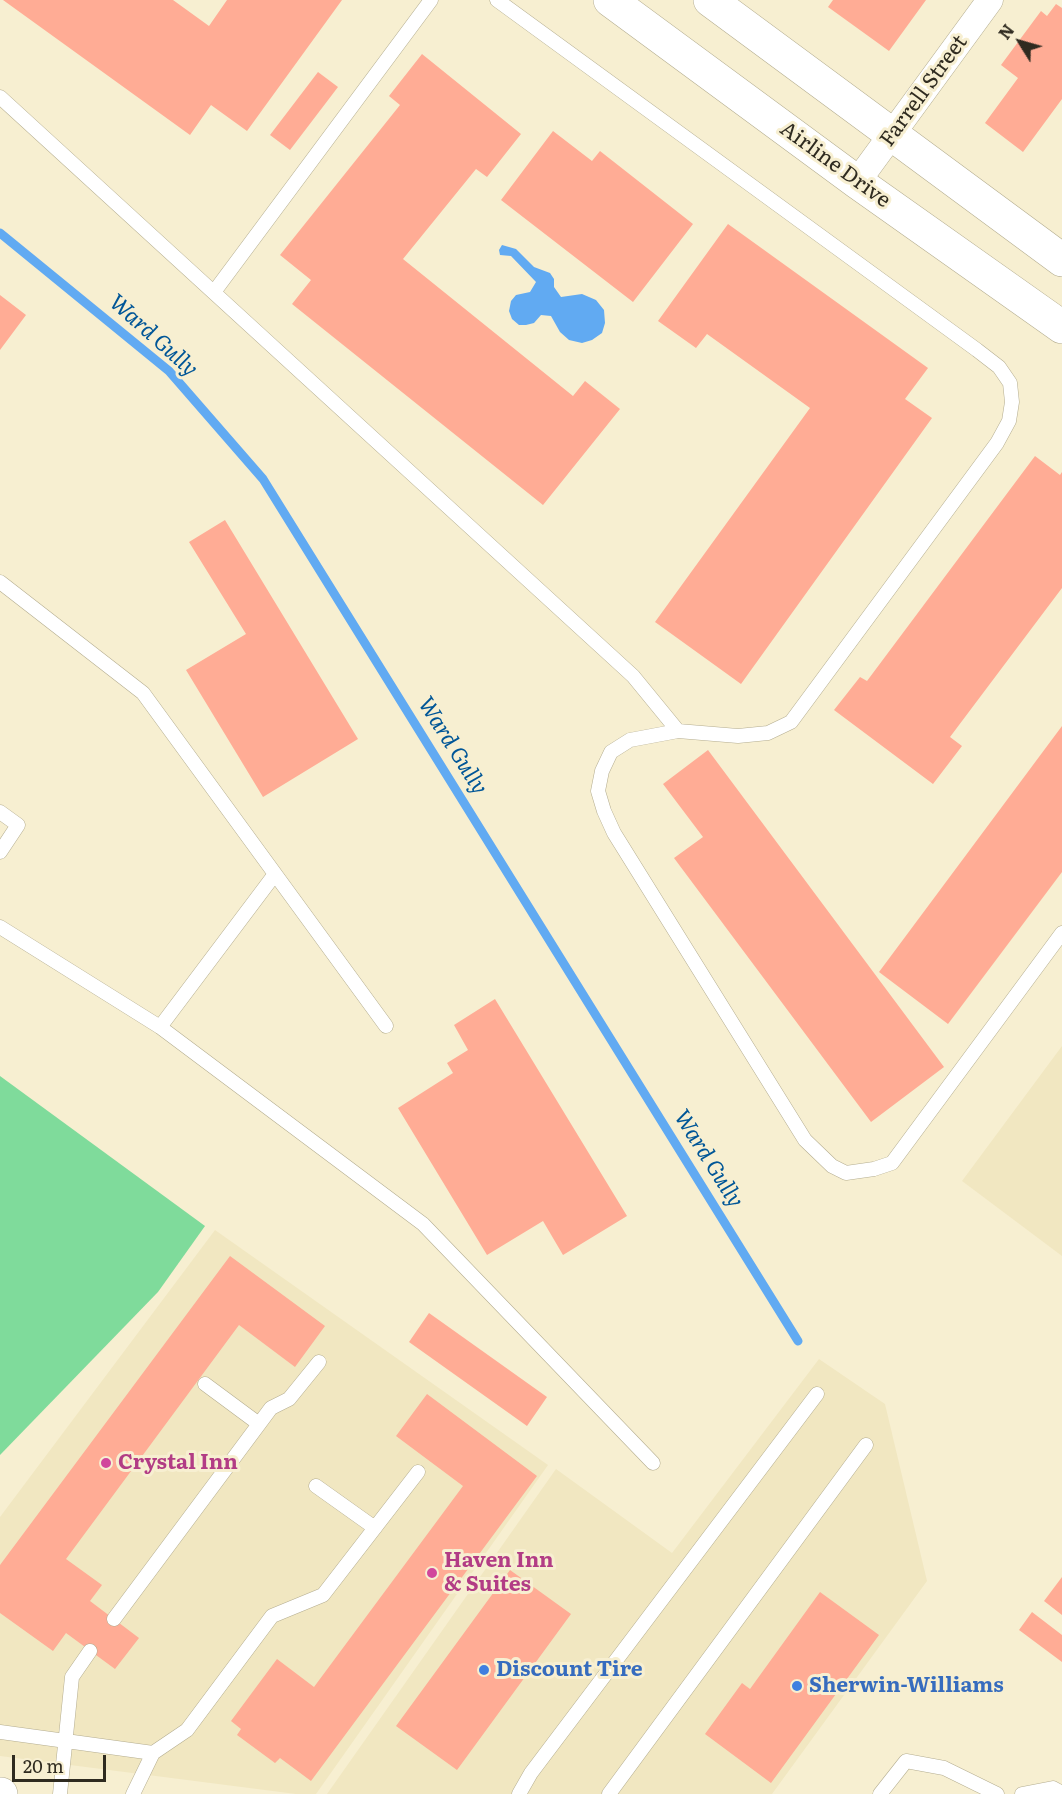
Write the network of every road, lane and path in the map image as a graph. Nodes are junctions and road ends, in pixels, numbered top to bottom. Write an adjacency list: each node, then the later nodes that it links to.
1 (431, 0): 10 (lane)
2 (497, 0): 13 (lane)
3 (610, 0): 8 (main road, Airline Drive)
4 (710, 0): 7 (main road)
5 (990, 0): 7 (street, Farrell Street)
6 (0, 97): 10 (lane)
7 (891, 136): 8 (street, Farrell Street); 9 (main road)
8 (857, 182): 11 (main road, Airline Drive)
9 (1062, 260)
10 (214, 292): 13 (lane)
11 (1062, 327)
12 (0, 582): 16 (lane)
13 (678, 732): 18 (lane)
14 (0, 812): 15 (lane)
15 (0, 852)
16 (275, 874): 19 (lane); 20 (lane)
17 (0, 927): 20 (lane)
18 (1062, 933)
19 (386, 1026)
20 (160, 1028): 26 (lane)
21 (319, 1362): 24 (lane)
22 (205, 1384): 24 (lane)
23 (817, 1394): 38 (lane)
24 (259, 1424): 30 (lane)
25 (866, 1444): 39 (lane)
26 (653, 1463)
27 (418, 1472): 29 (lane)
28 (316, 1486): 29 (lane)
29 (375, 1528): 34 (lane)
30 (114, 1619)
31 (90, 1651): 33 (lane)
32 (0, 1732): 33 (lane)
33 (65, 1739): 34 (lane); 36 (lane)
34 (153, 1753): 37 (lane)
35 (1062, 1793): 42 (lane)
36 (60, 1794)
37 (133, 1794)
38 (519, 1794)
39 (609, 1794)
40 (880, 1794): 41 (lane)
41 (997, 1794)
42 (1022, 1794)

